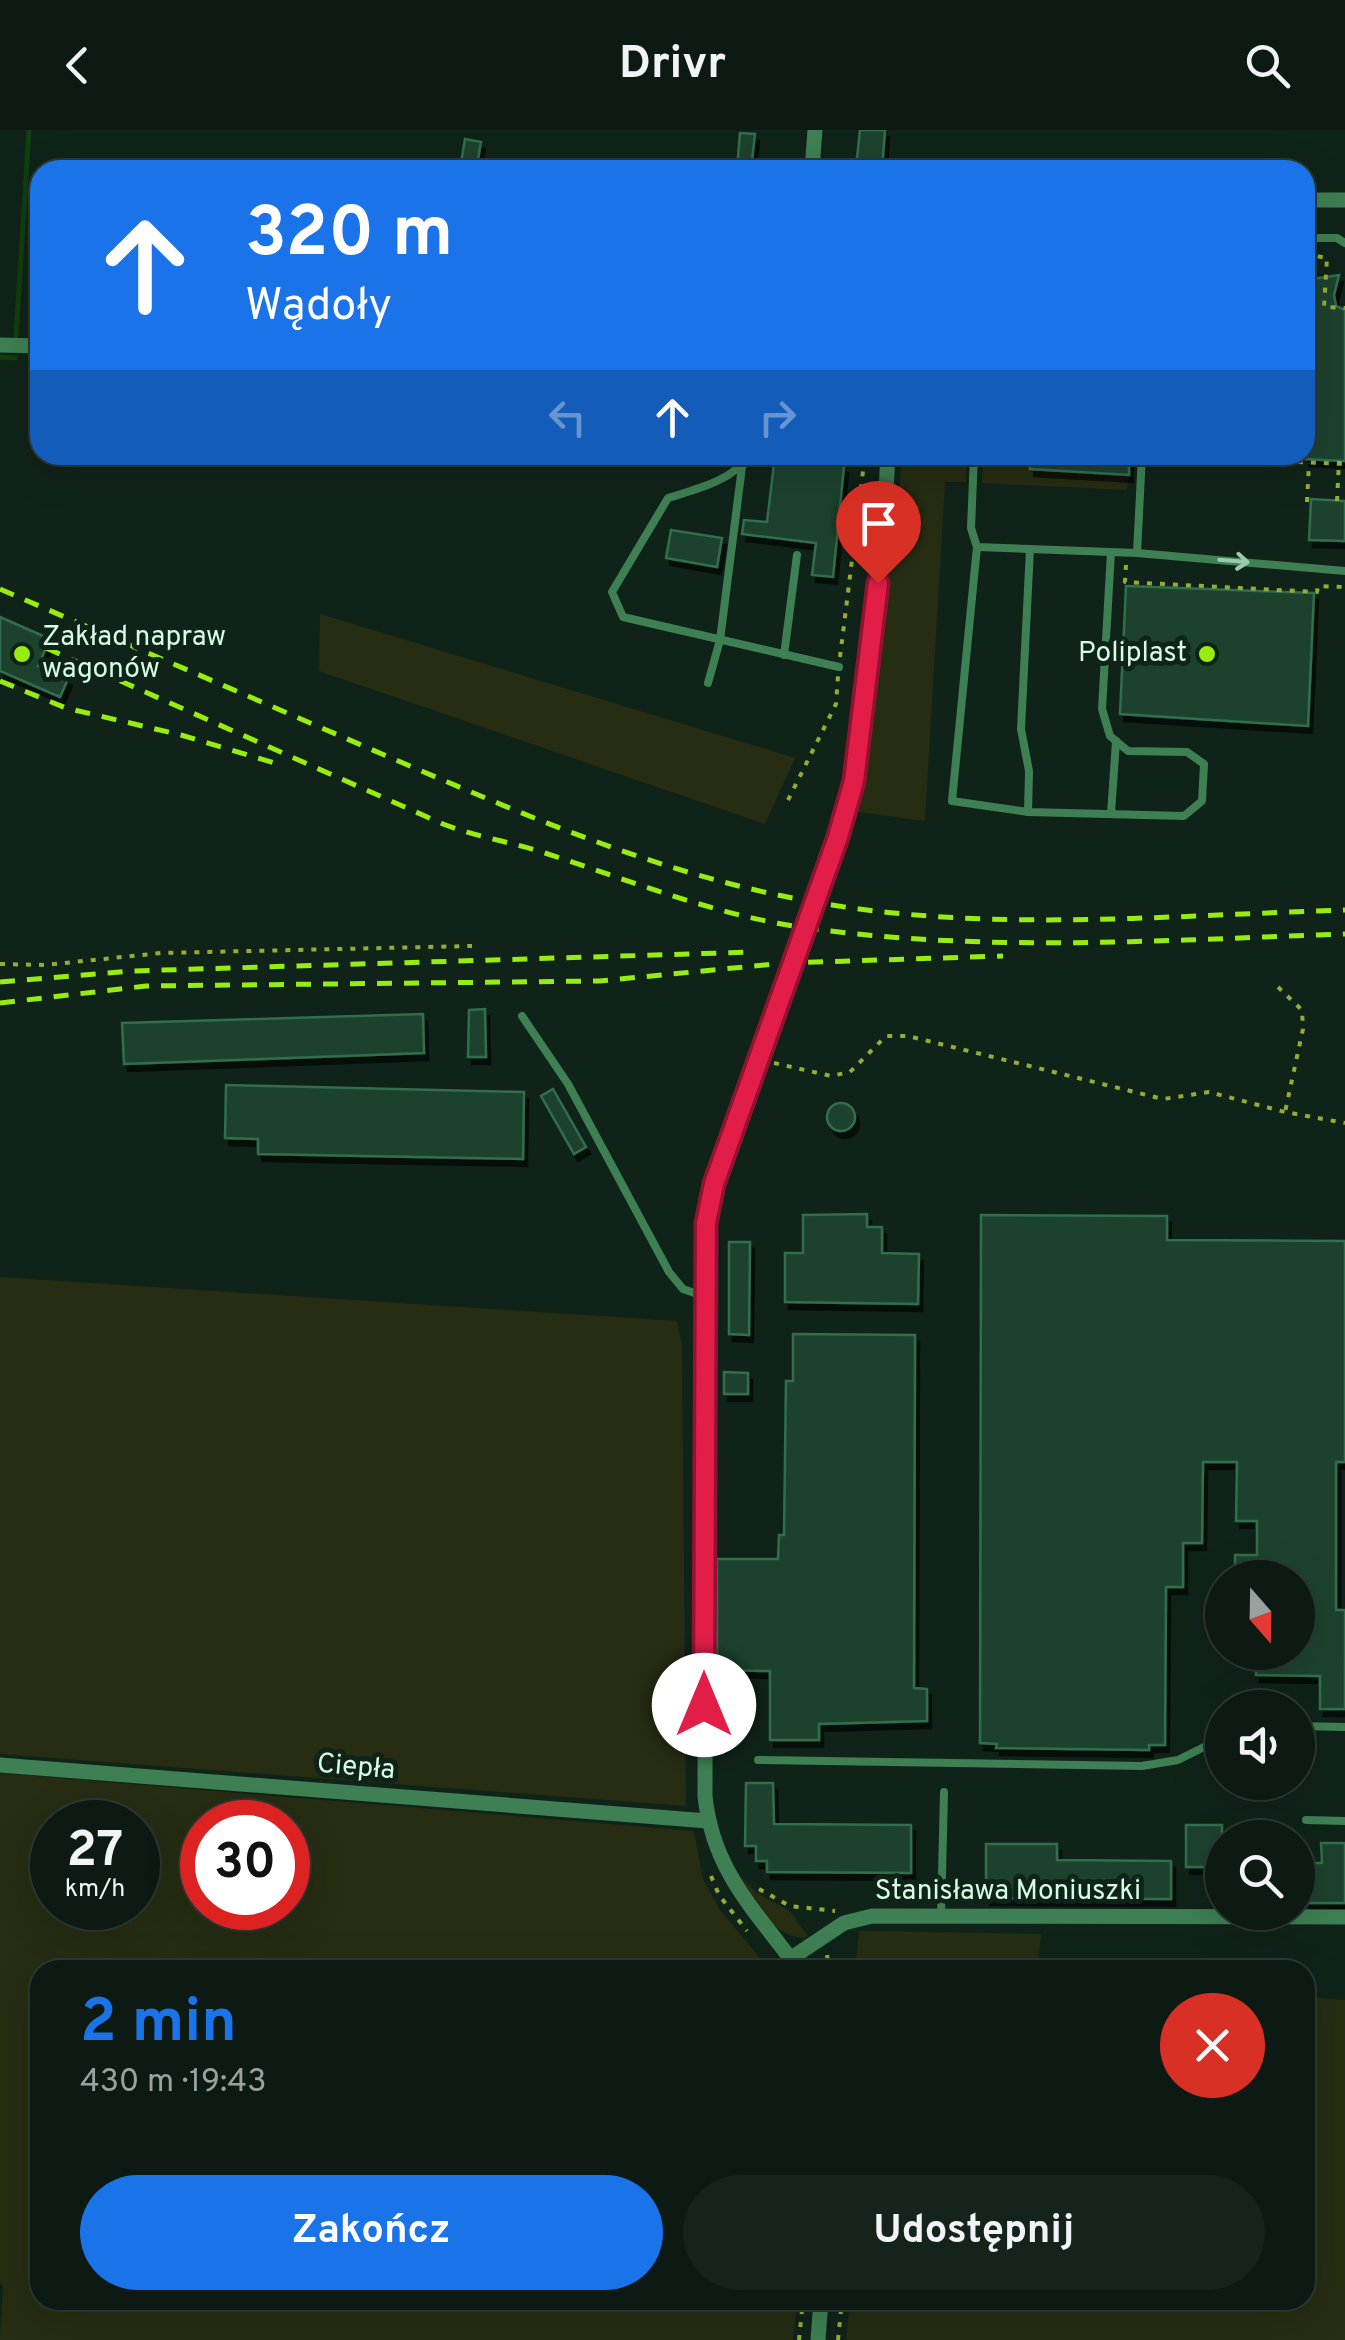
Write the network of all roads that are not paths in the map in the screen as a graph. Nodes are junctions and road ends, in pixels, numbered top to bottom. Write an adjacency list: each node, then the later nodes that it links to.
1 (815, 130): 2 (street)
2 (813, 160)
3 (1315, 200): 4 (street)
4 (1345, 200)
5 (1315, 238): 6 (lane)
6 (1345, 243)
7 (0, 346): 8 (street)
8 (30, 346)
9 (887, 465): 27 (street, Stanisława Moniuszki, bridge)
10 (973, 465): 13 (lane)
11 (1141, 465): 16 (lane)
12 (742, 467): 19 (lane); 19 (lane)
13 (977, 547): 14 (lane); 24 (lane)
14 (1030, 549): 15 (lane); 24 (lane)
15 (1111, 552): 16 (lane); 23 (lane)
16 (1137, 552): 18 (lane, one-way to 18)
17 (796, 555): 20 (lane)
18 (1345, 571)
19 (720, 640): 20 (lane); 22 (lane)
20 (784, 655): 21 (lane)
21 (839, 667)
22 (708, 683)
23 (1116, 741): 25 (lane); 25 (lane)
24 (1028, 812): 25 (lane)
25 (1111, 814)
26 (522, 1016): 27 (lane)
27 (706, 1296): 36 (street, Stanisława Moniuszki)
28 (1315, 1726): 29 (lane)
29 (1345, 1727)
30 (1205, 1746): 31 (lane)
31 (758, 1760)
32 (0, 1765): 36 (street, Ciepła)
33 (944, 1792): 37 (lane)
34 (1315, 1820): 35 (lane)
35 (1345, 1821)
36 (708, 1822): 39 (street, Stanisława Moniuszki)
37 (942, 1916): 38 (street, Stanisława Moniuszki); 40 (street, Stanisława Moniuszki)
38 (1345, 1917)
39 (791, 1960)
40 (798, 1960)
41 (820, 2310): 42 (street)
42 (818, 2340)

